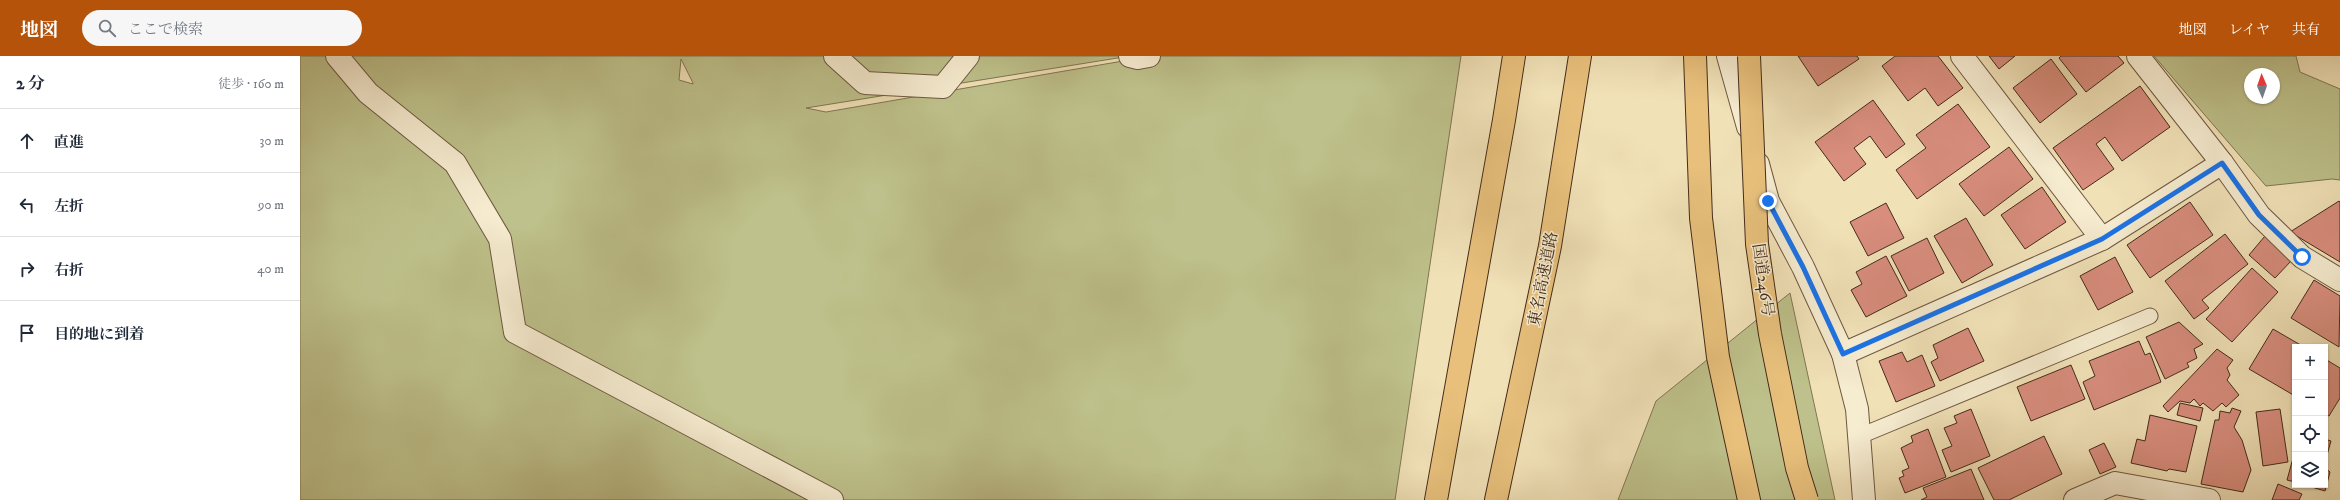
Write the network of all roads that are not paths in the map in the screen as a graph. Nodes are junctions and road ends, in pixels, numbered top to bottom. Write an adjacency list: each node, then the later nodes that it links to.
1 (337, 56): 19 (street)
2 (835, 56): 3 (street)
3 (968, 56)
4 (1130, 56): 5 (street)
5 (1149, 56)
6 (1514, 56): 20 (highway)
7 (1580, 56): 21 (highway, 東名高速道路)
8 (1695, 56): 22 (highway)
9 (1728, 56): 17 (street)
10 (1750, 56): 23 (highway, 国道246号, bridge)
11 (1962, 56): 14 (street)
12 (2138, 56): 13 (street)
13 (2222, 163): 14 (street); 15 (street)
14 (2102, 239): 17 (street)
15 (2340, 280)
16 (2150, 316): 18 (lane)
17 (1843, 354): 18 (street)
18 (1860, 436): 24 (street)
19 (832, 500)
20 (1436, 500)
21 (1496, 500)
22 (1749, 500)
23 (1807, 500)
24 (1864, 500)
25 (2075, 500): 26 (street)
26 (2209, 500)

